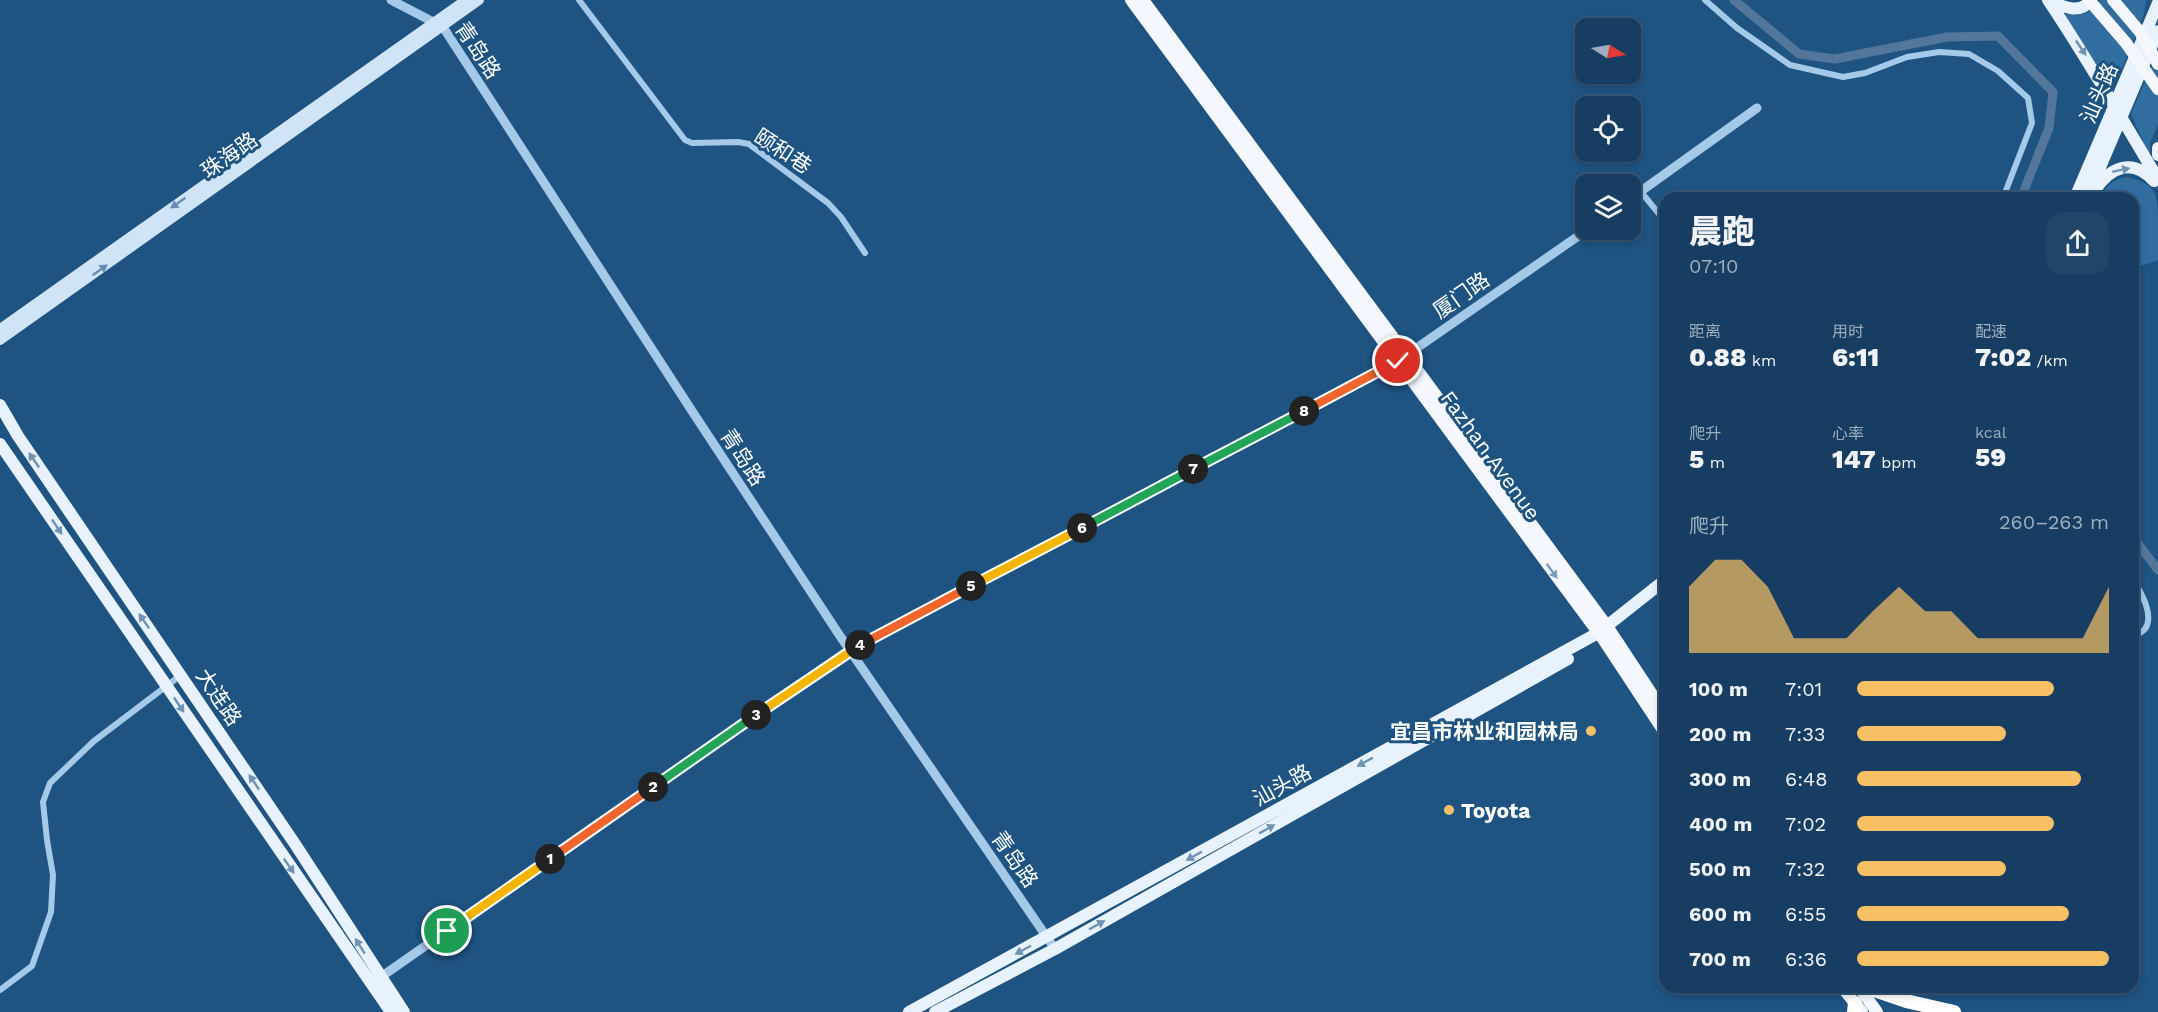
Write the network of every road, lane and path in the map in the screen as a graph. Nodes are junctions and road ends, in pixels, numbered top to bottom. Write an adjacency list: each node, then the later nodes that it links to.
1 (391, 0): 12 (street, 青岛路)
2 (466, 0): 12 (main road, 珠海路)
3 (479, 0): 12 (main road, 珠海路)
4 (579, 0): 29 (street, 颐和巷)
5 (1131, 0): 32 (highway, Fazhan Avenue)
6 (1143, 0): 32 (highway, Fazhan Avenue)
7 (1706, 0): 23 (street)
8 (2048, 0): 9 (main road); 17 (main road, one-way to 17)
9 (2090, 0): 15 (highway, bridge)
10 (2113, 0): 14 (highway, bridge)
11 (2158, 3): 17 (main road, 汕头路)
12 (439, 25): 30 (main road, 珠海路, one-way to 30); 31 (main road, 珠海路, one-way to 12); 40 (street, 青岛路)
13 (2158, 32): 17 (main road, 汕头路)
14 (2158, 64)
15 (2158, 89)
16 (1757, 108): 22 (street)
17 (2118, 112): 20 (main road); 24 (main road, 汕头路); 25 (main road, 汕头路)
18 (2158, 148): 19 (main road)
19 (2158, 155)
20 (2158, 179)
21 (2158, 186): 26 (main road, one-way to 21)
22 (1641, 192): 27 (street)
23 (2004, 192)
24 (2078, 192)
25 (2090, 192)
26 (2092, 192)
27 (1659, 214)
28 (1575, 238): 32 (street, 厦门路)
29 (865, 253)
30 (0, 328)
31 (0, 340)
32 (1402, 358): 38 (highway, Fazhan Avenue); 40 (street, 厦门路)
33 (0, 405): 41 (main road, 大连路, one-way to 33)
34 (0, 444): 42 (main road, 大连路, one-way to 42)
35 (1659, 584): 38 (main road, 汕头路)
36 (2139, 590): 39 (street)
37 (1659, 594): 38 (main road, 汕头路)
38 (1605, 633): 43 (highway, Fazhan Avenue); 44 (highway, Fazhan Avenue); 45 (main road, 汕头路, one-way to 45); 46 (main road, 汕头路, one-way to 38)
39 (2139, 634)
40 (849, 650): 45 (street, 青岛路); 47 (street, 厦门路)
41 (181, 675): 42 (street); 47 (main road, 大连路, one-way to 41)
42 (166, 686): 47 (main road, 大连路, one-way to 47); 48 (street)
43 (1659, 706)
44 (1659, 723)
45 (1047, 937): 46 (street, 青岛路); 55 (main road, 汕头路, one-way to 55)
46 (1055, 949): 56 (main road, 汕头路)
47 (375, 980): 53 (main road, 大连路); 54 (main road, 大连路)
48 (0, 990)
49 (1846, 993): 52 (highway)
50 (1863, 993): 57 (highway)
51 (1884, 993): 58 (highway)
52 (1857, 1009)
53 (391, 1012)
54 (404, 1012)
55 (909, 1012)
56 (935, 1012)
57 (1877, 1012)
58 (1954, 1012)

